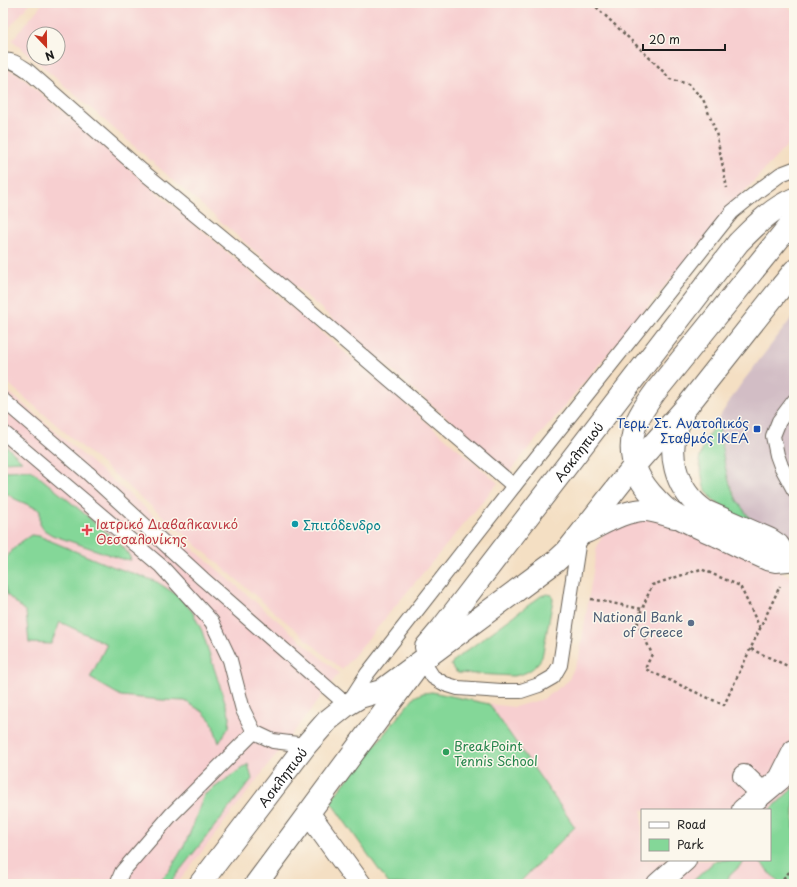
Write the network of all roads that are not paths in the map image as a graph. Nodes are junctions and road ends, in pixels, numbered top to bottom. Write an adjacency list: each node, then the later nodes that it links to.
1 (3, 61): 11 (lane)
2 (794, 169): 11 (lane)
3 (794, 199): 17 (street, Ασκληπιού)
4 (794, 220): 10 (street)
5 (790, 279): 8 (street, Ασκληπιού)
6 (3, 400): 18 (lane)
7 (794, 401): 12 (lane)
8 (688, 405): 10 (street, Ασκληπιού); 15 (street)
9 (3, 432): 19 (lane)
10 (634, 466): 13 (street); 14 (street, Ασκληπιού)
11 (514, 486): 18 (lane)
12 (794, 490)
13 (684, 520): 14 (street); 15 (street)
14 (580, 535): 16 (street, Ασκληπιού); 16 (lane)
15 (791, 561)
16 (422, 660): 17 (street, Ασκληπιού); 25 (street)
17 (381, 690): 18 (street, Ασκληπιού)
18 (347, 705): 20 (street, Ασκληπιού)
19 (254, 732): 20 (lane); 27 (lane)
20 (306, 745): 28 (street, Ασκληπιού)
21 (794, 751): 23 (street)
22 (744, 776): 23 (street)
23 (762, 793): 24 (street)
24 (744, 809)
25 (309, 814): 29 (street); 30 (street)
26 (684, 861): 31 (street)
27 (118, 884)
28 (200, 884)
29 (256, 884)
30 (360, 884)
31 (658, 884)

